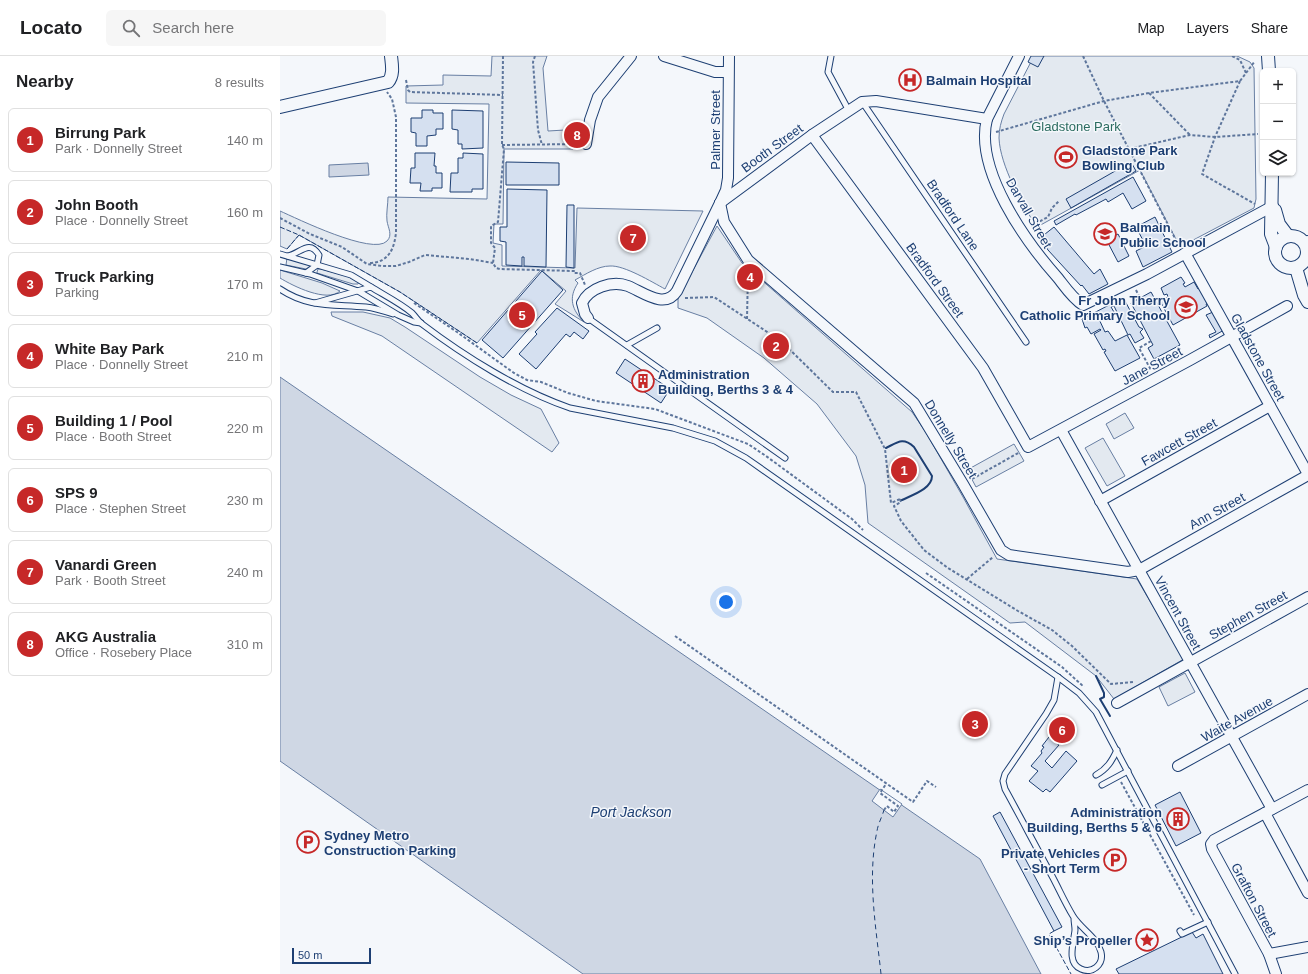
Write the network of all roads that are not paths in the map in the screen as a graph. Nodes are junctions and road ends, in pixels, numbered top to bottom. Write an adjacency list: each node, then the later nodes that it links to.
1 (391, 56): 11 (street)
2 (631, 56): 15 (street)
3 (664, 56): 9 (street)
4 (729, 56): 9 (street, Palmer Street)
5 (831, 56): 12 (lane)
6 (1019, 56): 13 (street)
7 (1268, 56): 8 (street)
8 (1269, 68)
9 (728, 72): 17 (street, Palmer Street)
10 (862, 102): 12 (street, Booth Street); 13 (street); 40 (lane, Bradford Lane)
11 (280, 107)
12 (849, 111): 14 (street, Booth Street)
13 (987, 119): 22 (street, Darvall Street)
14 (812, 135): 17 (street, Booth Street); 44 (street, Bradford Street)
15 (586, 144)
16 (1272, 176): 18 (street)
17 (720, 203): 36 (street, Booth Street); 48 (street, Donnelly Street)
18 (1273, 206): 19 (street); 21 (street); 22 (street)
19 (1288, 236): 20 (street); 21 (street)
20 (1306, 242): 27 (street)
21 (1276, 247): 27 (street)
22 (1182, 250): 39 (street, Gladstone Street)
23 (280, 254): 24 (lane)
24 (287, 256): 25 (lane); 25 (lane)
25 (317, 265): 28 (lane); 29 (lane)
26 (280, 267): 28 (lane)
27 (1296, 268): 32 (street)
28 (306, 273): 31 (lane)
29 (371, 287): 31 (lane); 37 (lane)
30 (280, 289): 33 (lane)
31 (358, 291): 33 (lane); 35 (lane)
32 (1308, 302)
33 (315, 303): 35 (lane)
34 (1287, 306): 39 (street, Jane Street)
35 (398, 315): 37 (lane)
36 (588, 318): 41 (lane)
37 (421, 323): 51 (lane)
38 (657, 328): 41 (lane)
39 (1231, 337): 42 (street, Gladstone Street); 43 (street, Jane Street)
40 (1026, 342)
41 (627, 345): 45 (lane)
42 (1270, 406): 46 (street, Gladstone Street); 47 (street, Fawcett Street)
43 (1061, 430): 44 (street, Jane Street); 47 (street, Vincent Street)
44 (1028, 447)
45 (785, 458)
46 (1308, 475): 48 (street, Ann Street)
47 (1100, 501): 48 (street, Vincent Street)
48 (1139, 570): 50 (street, Vincent Street)
49 (1308, 597): 50 (street, Stephen Street)
50 (1190, 662): 53 (street, Stephen Street); 54 (street, Vincent Street)
51 (1058, 677): 55 (lane); 63 (lane)
52 (1308, 694): 54 (street, Waite Avenue)
53 (1117, 702)
54 (1232, 736): 56 (street, Waite Avenue); 61 (street, Vincent Street)
55 (1117, 750): 57 (lane); 58 (lane)
56 (1178, 766)
57 (1128, 771): 59 (lane); 64 (lane)
58 (1096, 775)
59 (1102, 785)
60 (1308, 790): 61 (street)
61 (1269, 811): 62 (street, Vincent Street); 67 (street, Grafton Street)
62 (1308, 893)
63 (1074, 918): 63 (lane)
64 (1208, 922): 65 (lane); 68 (lane)
65 (1180, 931)
66 (1308, 947): 67 (street)
67 (1269, 954): 69 (street, Grafton Street)
68 (1235, 974)
69 (1276, 974)

